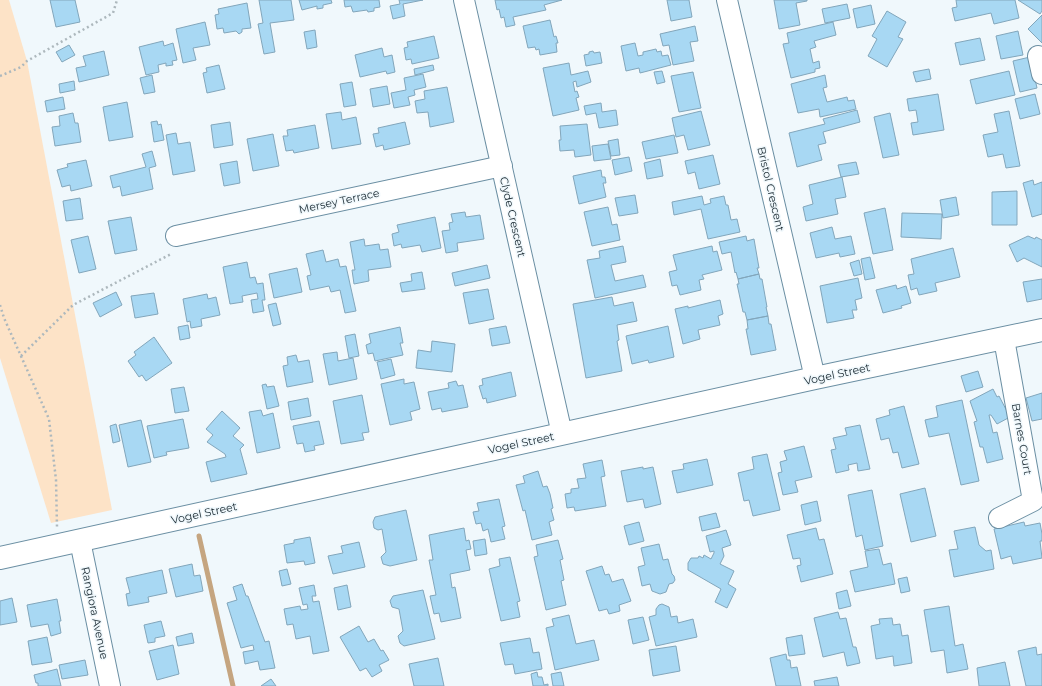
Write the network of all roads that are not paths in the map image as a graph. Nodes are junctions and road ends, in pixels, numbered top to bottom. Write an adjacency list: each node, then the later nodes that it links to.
1 (464, 0): 3 (street, Clyde Crescent)
2 (727, 0): 7 (street, Bristol Crescent)
3 (502, 166): 4 (street, Mersey Terrace); 8 (street, Clyde Crescent)
4 (176, 236)
5 (1042, 330): 6 (main road, Vogel Street)
6 (1004, 339): 7 (main road, Vogel Street); 9 (street, Barnes Court)
7 (816, 378): 8 (main road, Vogel Street)
8 (562, 434): 10 (main road, Vogel Street)
9 (999, 518)
10 (80, 540): 11 (main road, Vogel Street); 12 (street, Rangiora Avenue)
11 (0, 558)
12 (110, 686)

